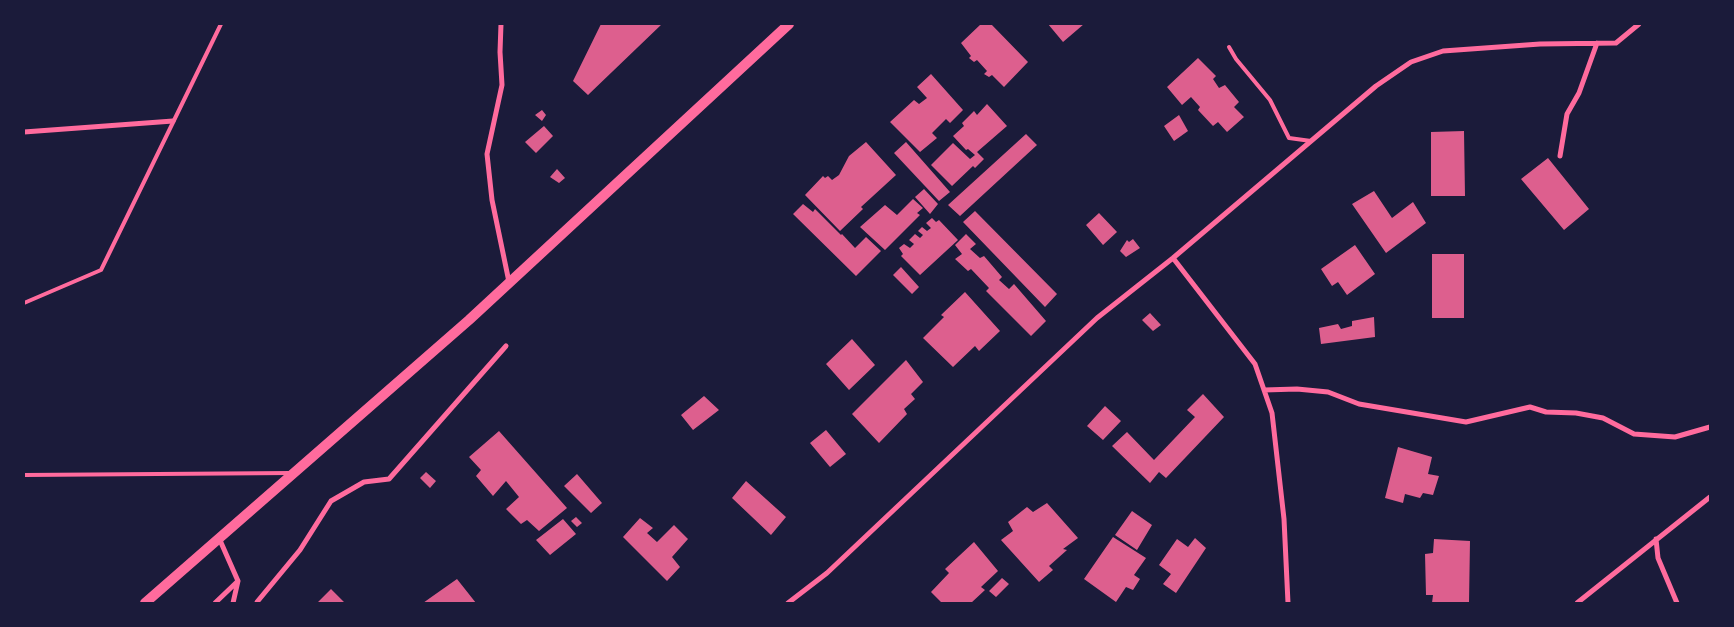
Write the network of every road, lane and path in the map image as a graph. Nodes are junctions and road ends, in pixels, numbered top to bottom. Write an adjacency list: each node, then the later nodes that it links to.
1 (221, 24): 7 (lane)
2 (501, 24): 12 (street)
3 (789, 24): 12 (main road)
4 (1639, 24): 5 (street)
5 (1598, 43): 9 (street); 10 (street)
6 (1229, 47): 9 (lane)
7 (173, 122): 8 (street); 13 (lane)
8 (24, 132)
9 (1311, 142): 11 (street)
10 (1560, 156)
11 (1173, 258): 15 (street); 27 (street)
12 (509, 283): 17 (main road)
13 (24, 303)
14 (506, 346): 23 (street)
15 (1264, 390): 16 (street); 28 (street)
16 (1710, 427)
17 (294, 473): 18 (lane); 20 (main road)
18 (24, 476)
19 (1710, 497): 21 (street)
20 (219, 537): 22 (street); 24 (main road)
21 (1656, 539): 29 (street); 30 (street)
22 (238, 581): 25 (street); 26 (street)
23 (257, 602)
24 (146, 603)
25 (214, 603)
26 (233, 603)
27 (788, 603)
28 (1288, 603)
29 (1577, 603)
30 (1676, 603)

